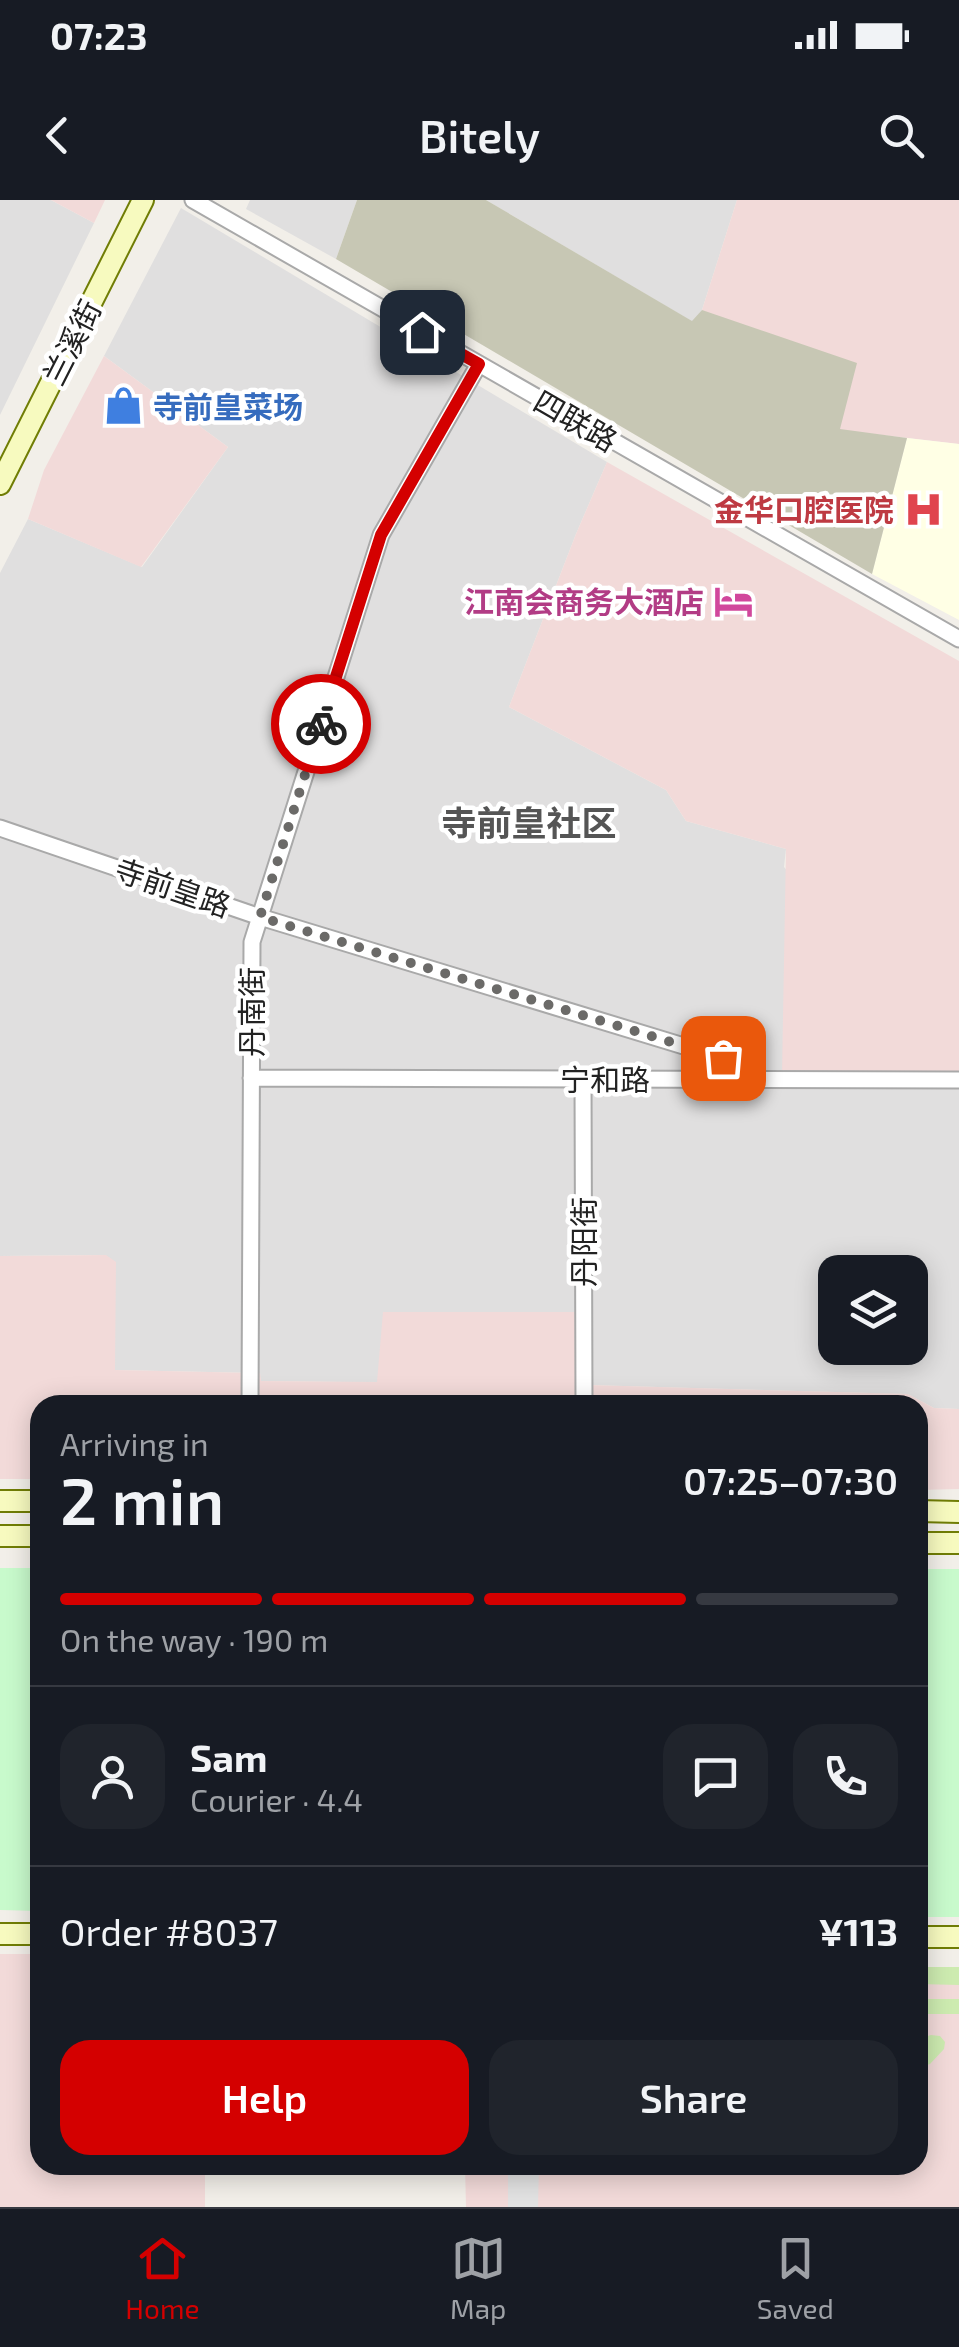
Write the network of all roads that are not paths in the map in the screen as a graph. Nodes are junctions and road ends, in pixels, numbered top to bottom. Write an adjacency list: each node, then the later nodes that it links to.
1 (143, 200): 4 (street, 兰溪街)
2 (192, 200): 3 (street, 四联路)
3 (479, 364): 5 (street, 四联路); 7 (street, 丹南街)
4 (2, 477)
5 (959, 640)
6 (0, 828): 7 (street, 寺前皇路)
7 (260, 917): 8 (street, 丹南街); 10 (street, 寺前皇路)
8 (251, 1078): 9 (street, 宁和路); 12 (street, 丹南街)
9 (583, 1078): 10 (street, 宁和路); 13 (street, 丹阳街)
10 (739, 1079): 11 (street, 宁和路)
11 (959, 1080)
12 (250, 1395)
13 (584, 1395)
14 (0, 1501): 15 (street)
15 (30, 1501)
16 (928, 1511): 17 (street)
17 (959, 1512)
18 (0, 1536): 19 (street)
19 (30, 1536)
20 (928, 1543): 21 (street)
21 (959, 1543)
22 (0, 1934): 23 (street)
23 (30, 1934)
24 (928, 1937): 25 (street)
25 (959, 1937)

